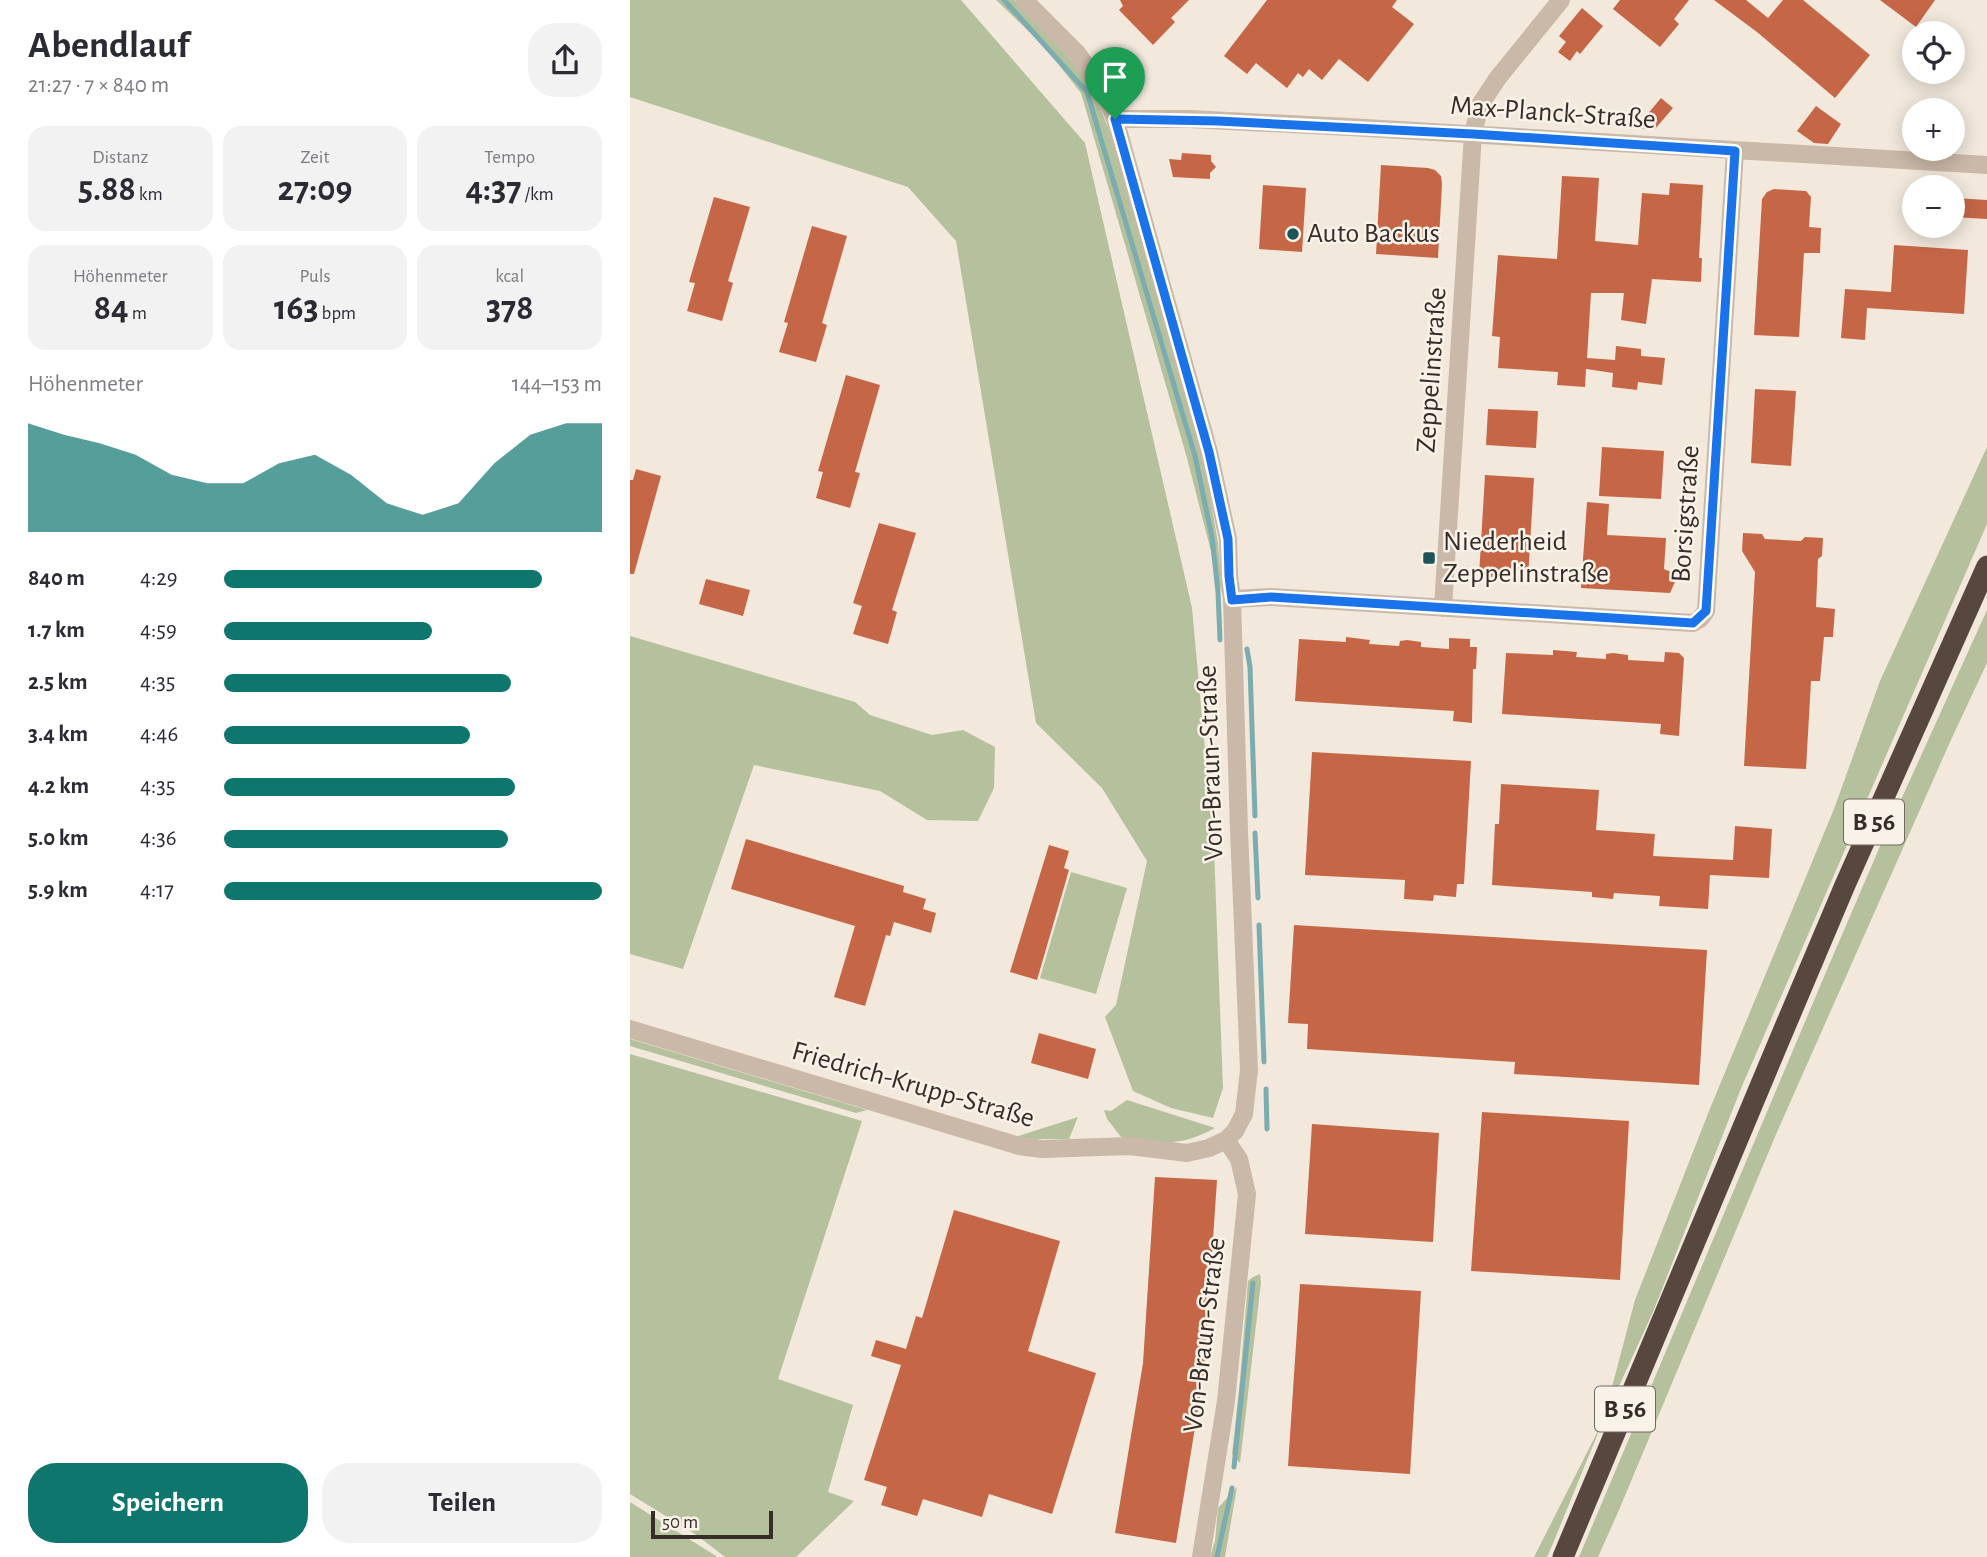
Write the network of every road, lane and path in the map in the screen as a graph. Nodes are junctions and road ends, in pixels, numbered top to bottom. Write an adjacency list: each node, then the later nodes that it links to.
1 (1024, 0): 3 (street, Von-Braun-Straße)
2 (1561, 0): 4 (street, Zeppelinstraße)
3 (1115, 119): 4 (street, Max-Planck-Straße); 8 (street, Von-Braun-Straße)
4 (1473, 134): 5 (street, Max-Planck-Straße); 9 (street, Zeppelinstraße)
5 (1735, 151): 6 (street, Max-Planck-Straße); 9 (street, Borsigstraße)
6 (1987, 164)
7 (1987, 566): 13 (highway, B 56)
8 (1232, 600): 9 (street, Borsigstraße); 11 (street, Von-Braun-Straße)
9 (1443, 608)
10 (630, 1029): 11 (street, Friedrich-Krupp-Straße)
11 (1226, 1140): 12 (street, Von-Braun-Straße)
12 (1201, 1557)
13 (1563, 1557)

